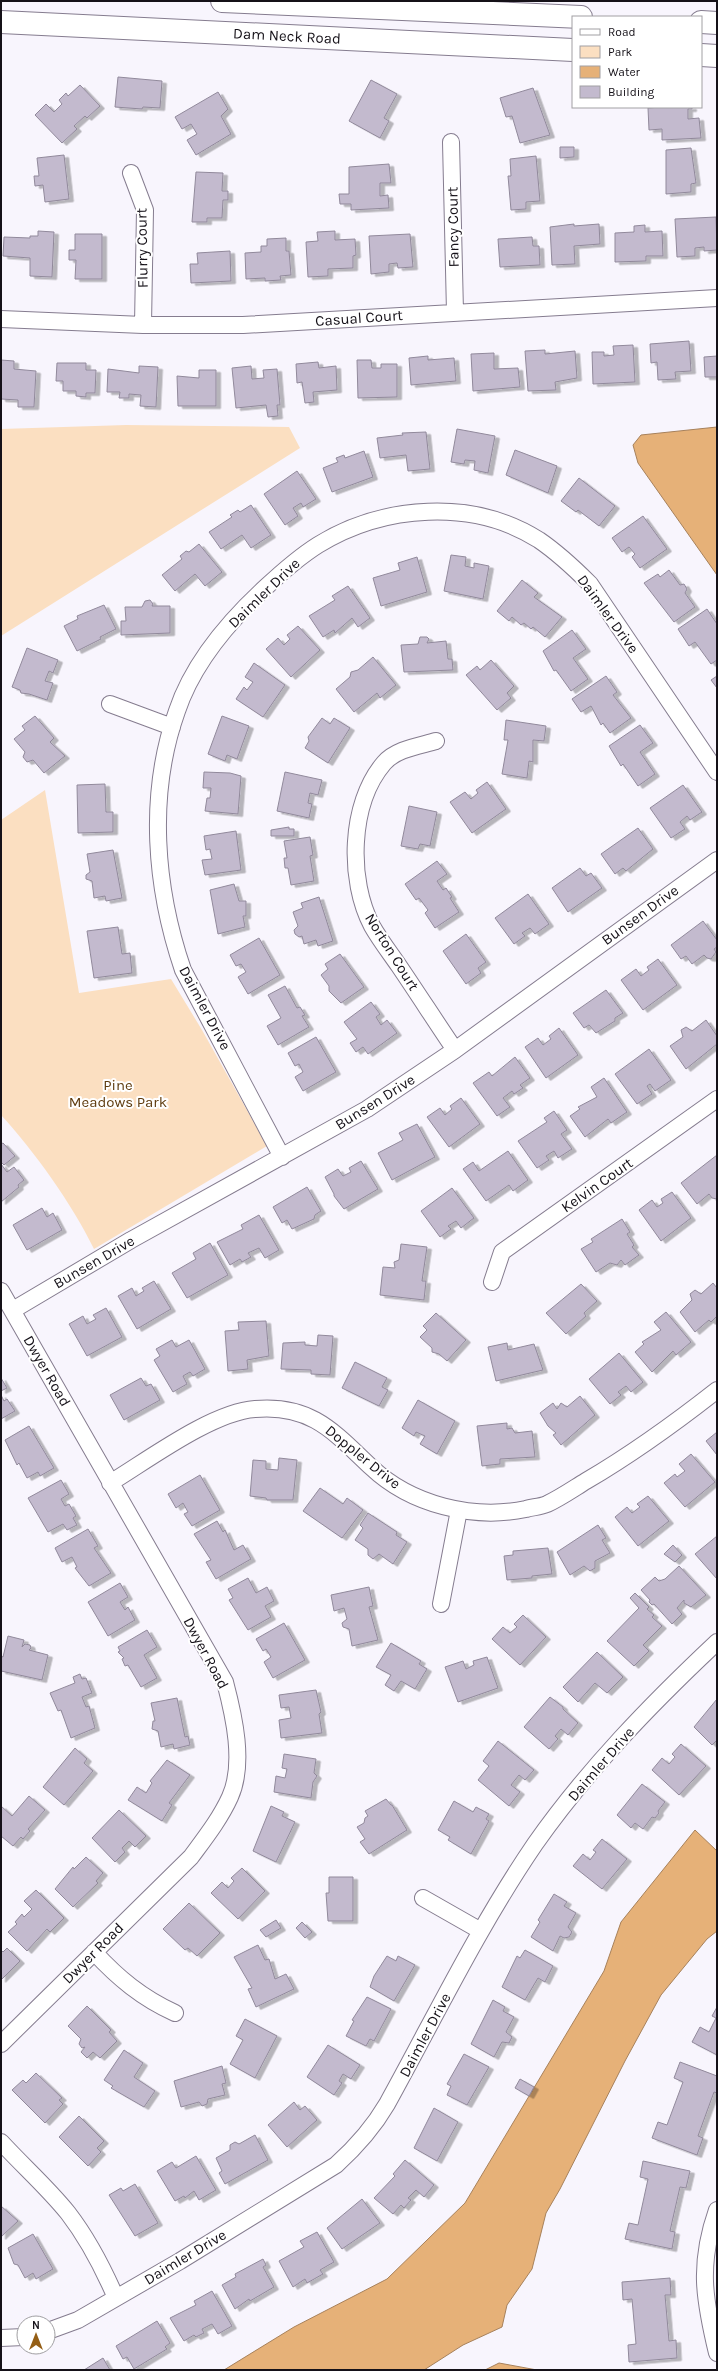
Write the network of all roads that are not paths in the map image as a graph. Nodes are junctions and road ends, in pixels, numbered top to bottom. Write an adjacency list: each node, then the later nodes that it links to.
1 (222, 1): 2 (main road)
2 (572, 17)
3 (1, 22): 6 (main road, Dam Neck Road)
4 (702, 22): 5 (main road)
5 (717, 23)
6 (572, 50)
7 (702, 55): 8 (main road)
8 (717, 56)
9 (451, 142): 12 (street, Fancy Court)
10 (131, 173): 14 (street, Flurry Court)
11 (717, 298): 12 (street, Casual Court)
12 (455, 312): 14 (street, Casual Court)
13 (1, 319): 14 (street, Casual Court)
14 (143, 325)
15 (110, 704): 16 (street)
16 (172, 727): 18 (street, Daimler Drive); 22 (street, Daimler Drive)
17 (436, 741): 20 (street, Norton Court)
18 (717, 772)
19 (717, 860): 20 (street, Bunsen Drive)
20 (455, 1050): 22 (street, Bunsen Drive)
21 (717, 1099): 23 (street, Kelvin Court)
22 (282, 1157): 25 (street, Bunsen Drive)
23 (492, 1282)
24 (1, 1291): 25 (street, Dwyer Road)
25 (12, 1310): 27 (street, Dwyer Road)
26 (717, 1390): 28 (street, Doppler Drive)
27 (110, 1483): 28 (street, Doppler Drive); 33 (street, Dwyer Road)
28 (459, 1510): 29 (street)
29 (441, 1604)
30 (717, 1642): 32 (street, Daimler Drive)
31 (422, 1898): 32 (street)
32 (481, 1931): 38 (street, Daimler Drive)
33 (94, 1952): 34 (street); 35 (street, Dwyer Road)
34 (175, 2013)
35 (1, 2044)
36 (1, 2142): 38 (street)
37 (717, 2210): 42 (street)
38 (116, 2298): 39 (street, Daimler Drive)
39 (56, 2328)
40 (16, 2337): 41 (street)
41 (1, 2338)
42 (717, 2354)

